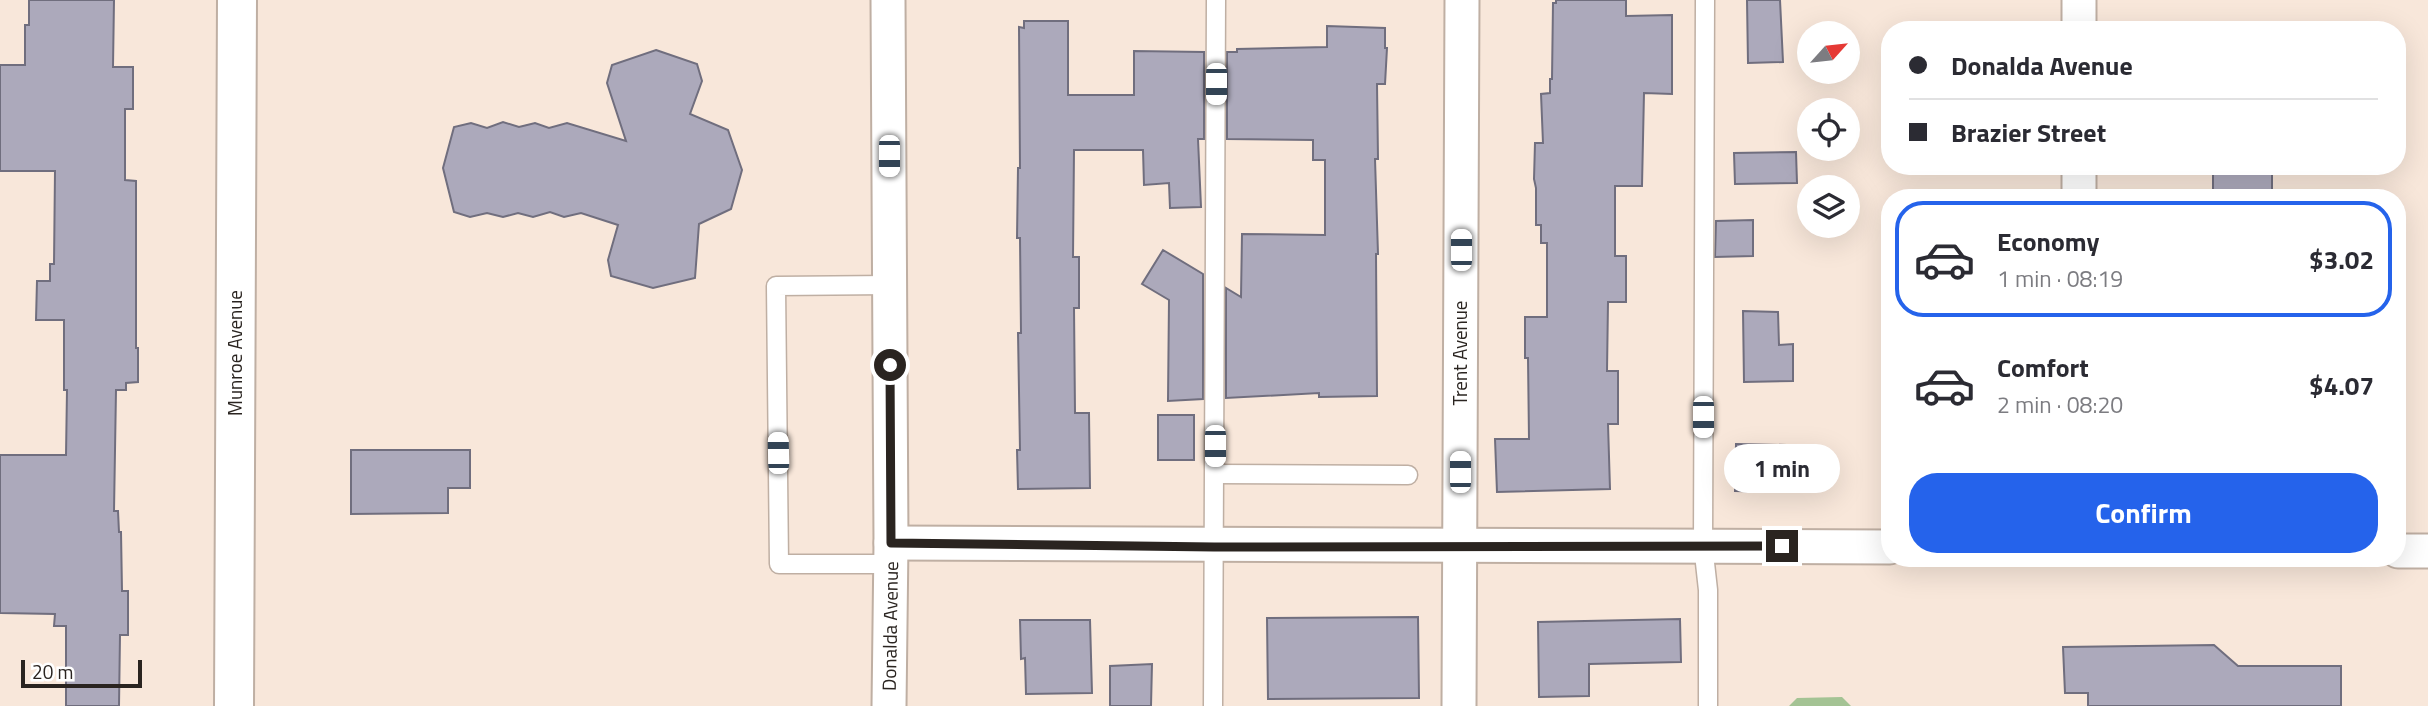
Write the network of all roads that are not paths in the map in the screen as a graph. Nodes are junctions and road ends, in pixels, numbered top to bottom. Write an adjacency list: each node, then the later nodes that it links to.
1 (237, 0): 18 (street, Munroe Avenue)
2 (888, 0): 8 (street, Donalda Avenue)
3 (1216, 0): 9 (lane)
4 (1462, 0): 12 (street, Trent Avenue)
5 (1705, 0): 11 (lane)
6 (2080, 0): 7 (street)
7 (2079, 21)
8 (890, 285): 17 (street, Donalda Avenue); 17 (lane)
9 (1215, 474): 10 (lane); 13 (lane)
10 (1408, 475)
11 (1703, 545): 12 (street); 14 (street); 22 (lane)
12 (1460, 546): 13 (street); 21 (street, Trent Avenue)
13 (1214, 547): 17 (street); 20 (lane)
14 (1881, 547)
15 (2406, 551): 16 (street)
16 (2428, 551)
17 (891, 553): 19 (street, Donalda Avenue)
18 (234, 706)
19 (889, 706)
20 (1213, 706)
21 (1459, 706)
22 (1708, 706)

